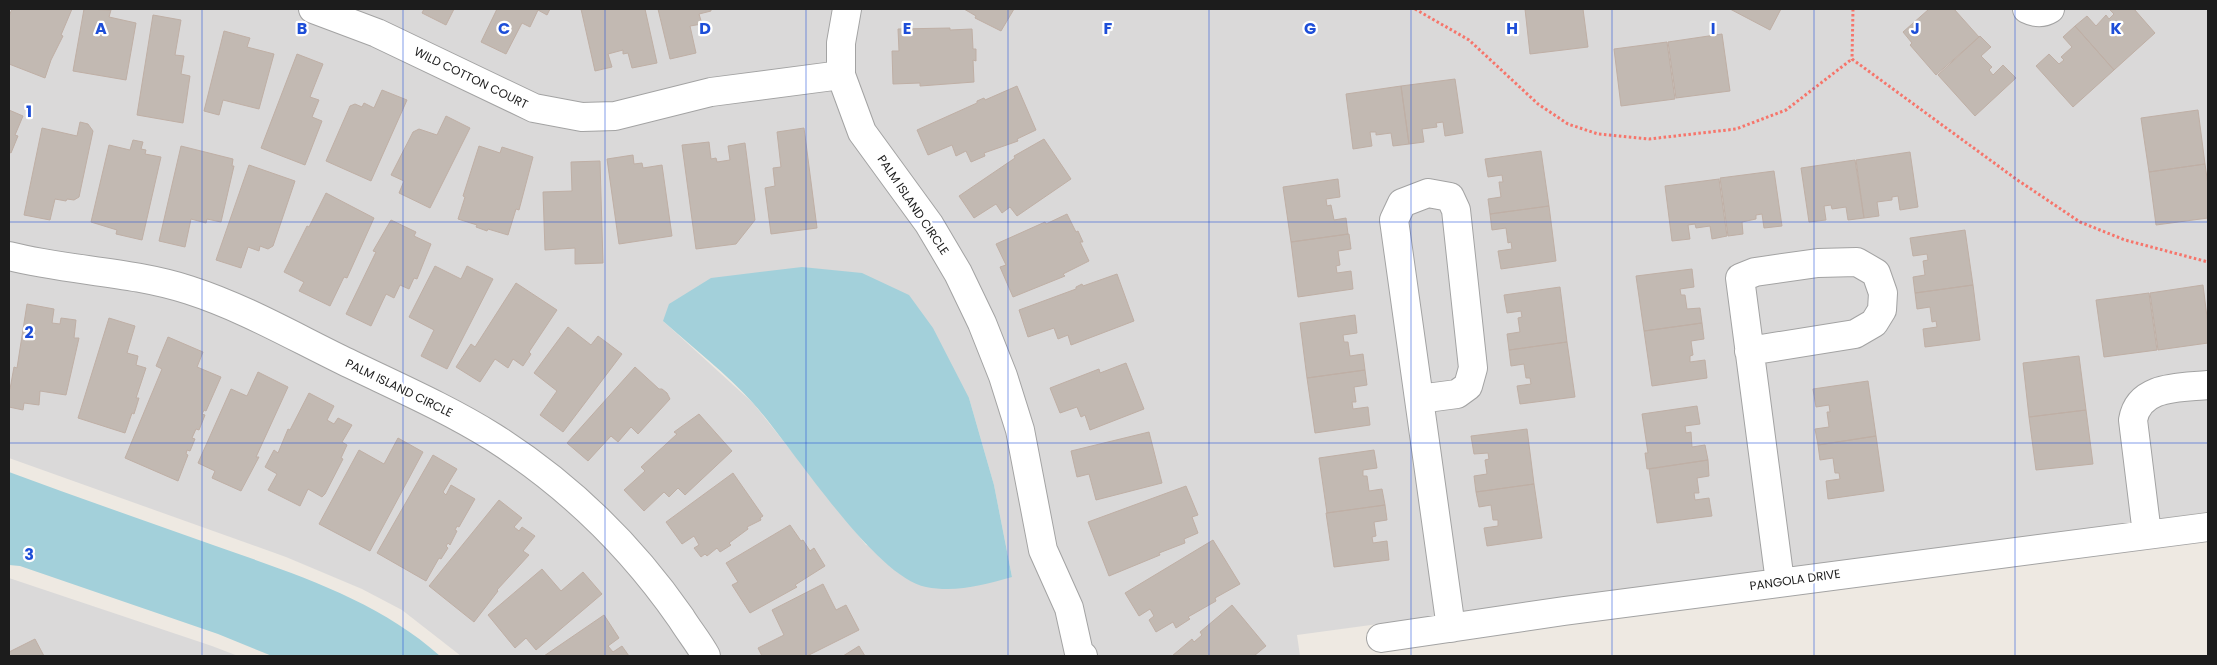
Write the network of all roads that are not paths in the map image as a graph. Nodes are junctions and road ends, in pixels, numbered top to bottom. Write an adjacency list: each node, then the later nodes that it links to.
1 (313, 9): 5 (street, WILD COTTON COURT)
2 (847, 9): 5 (street, PALM ISLAND CIRCLE)
3 (2027, 9): 4 (street)
4 (2050, 9)
5 (842, 75): 16 (street, PALM ISLAND CIRCLE)
6 (9, 256): 15 (street, PALM ISLAND CIRCLE)
7 (1749, 351): 7 (street); 12 (street)
8 (2208, 386): 11 (street)
9 (1419, 399): 9 (street); 13 (street)
10 (2208, 526): 11 (street, PANGOLA DRIVE)
11 (2147, 534): 12 (street, PANGOLA DRIVE)
12 (1780, 582): 13 (street, PANGOLA DRIVE)
13 (1451, 628): 14 (street, PANGOLA DRIVE)
14 (1381, 638)
15 (706, 656)
16 (1083, 656)

